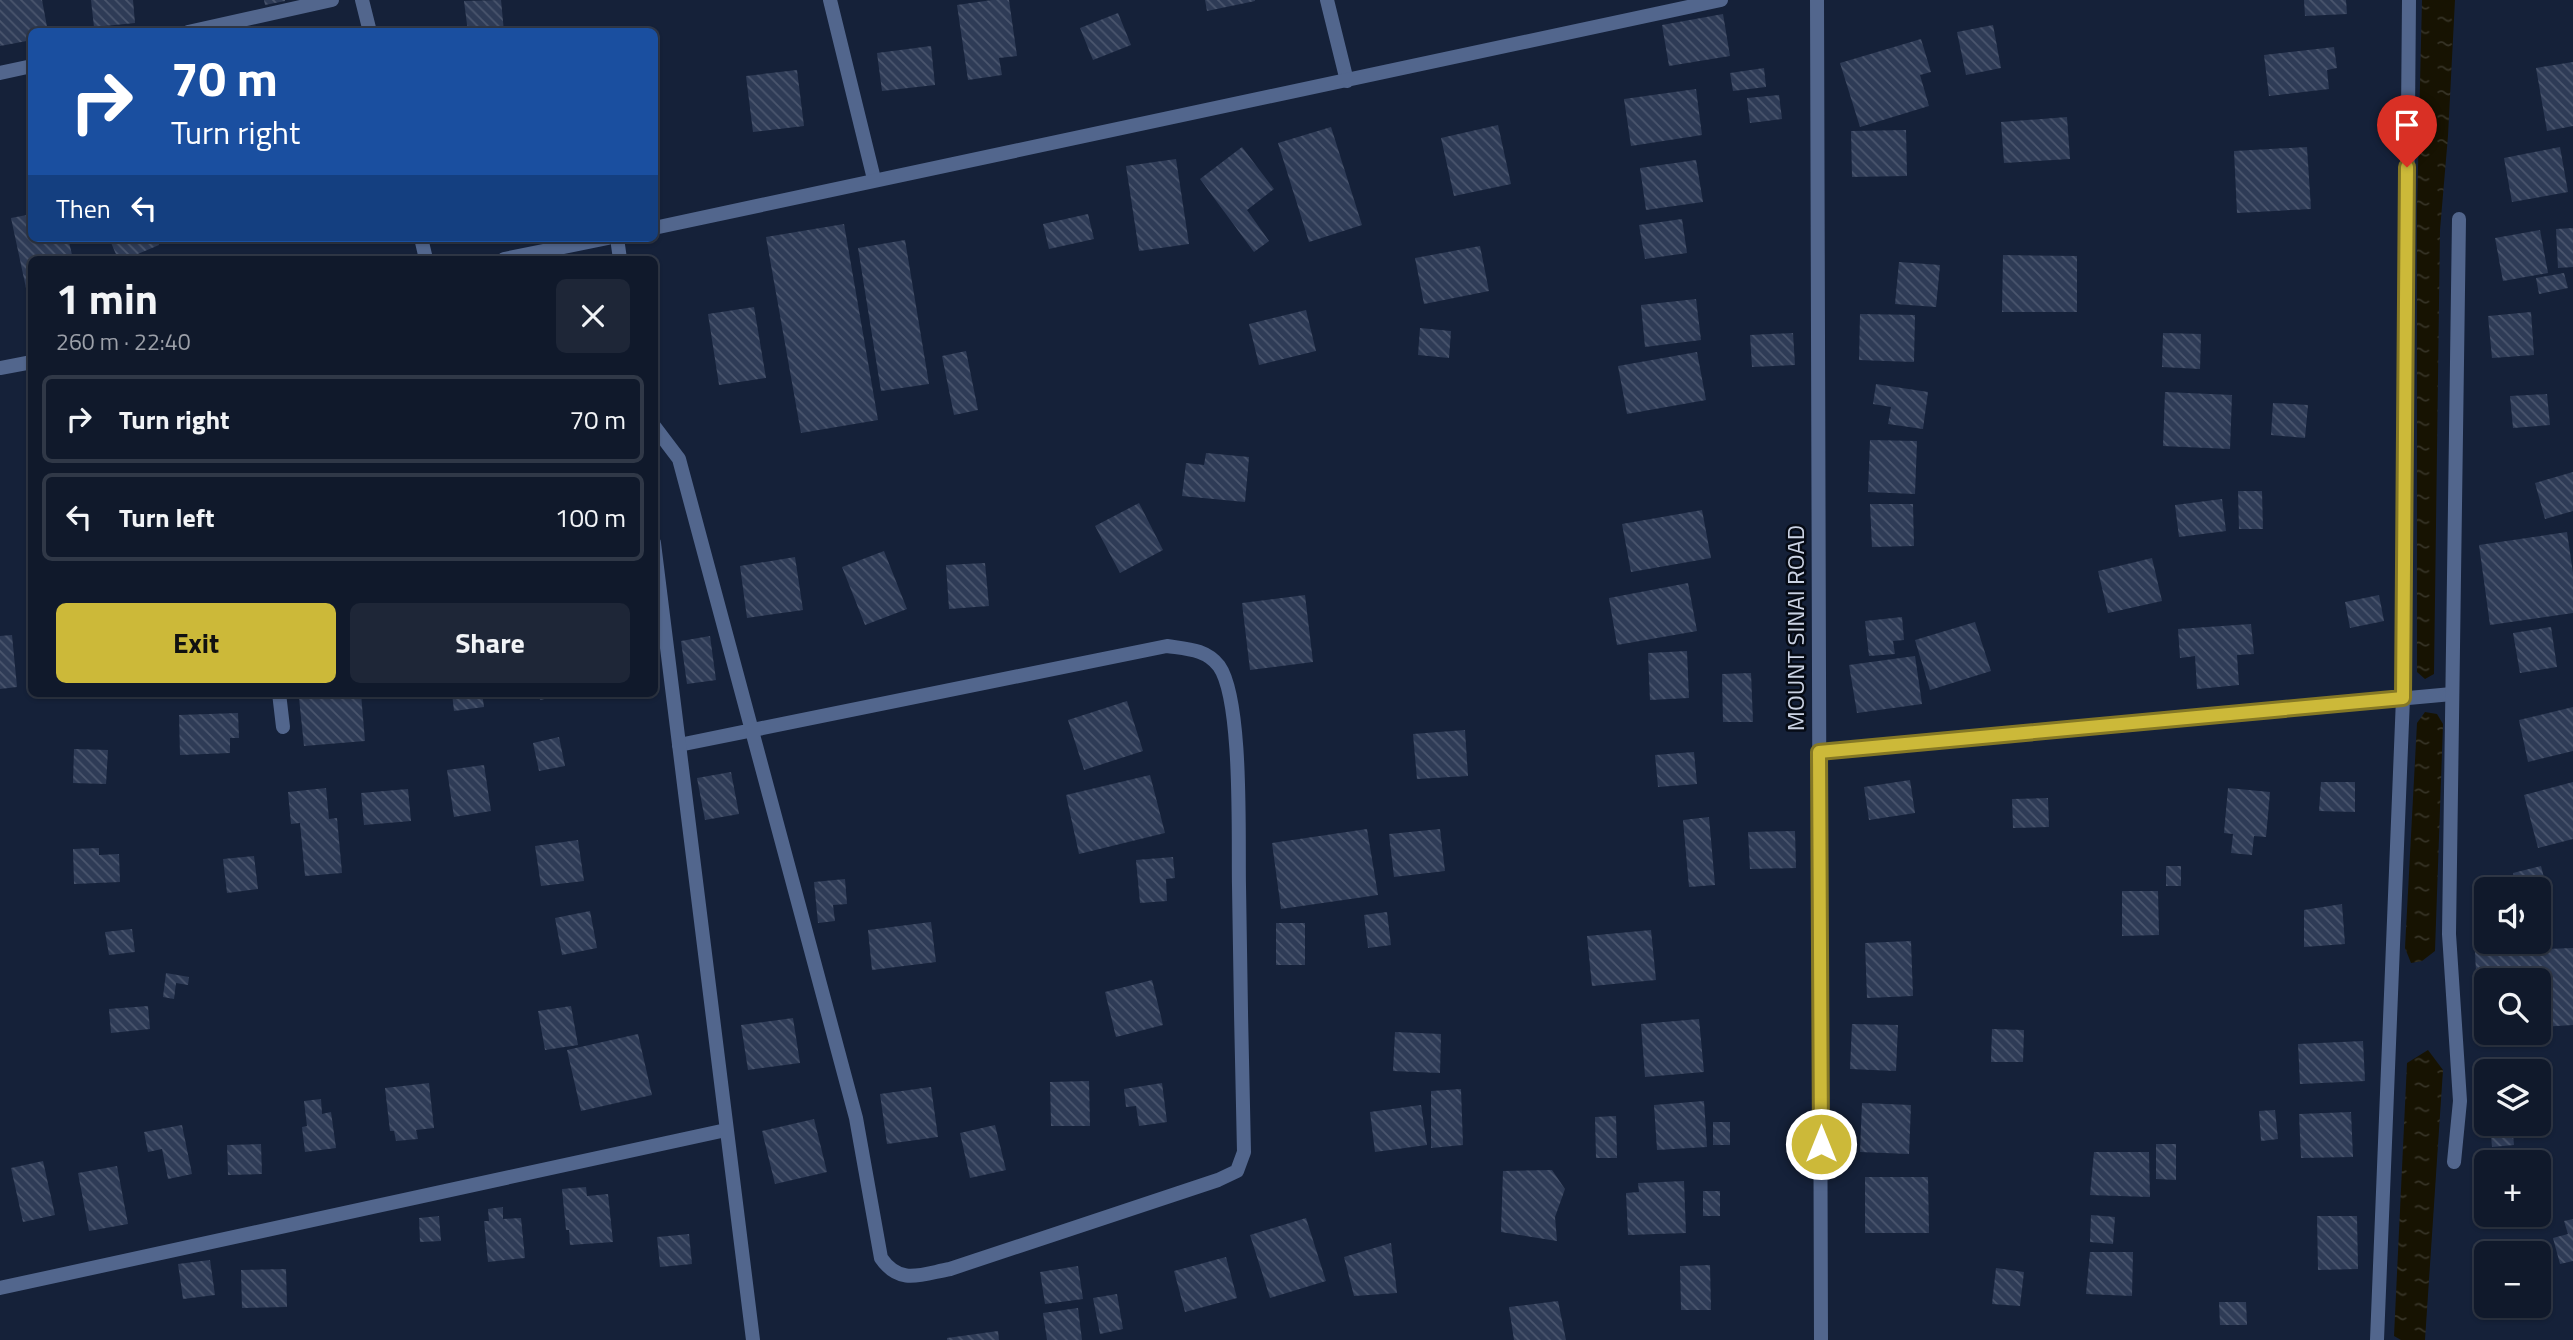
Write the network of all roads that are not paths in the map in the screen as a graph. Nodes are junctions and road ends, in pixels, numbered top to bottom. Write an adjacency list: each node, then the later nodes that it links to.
1 (332, 0): 8 (street)
2 (362, 0): 9 (street)
3 (830, 0): 13 (street)
4 (1327, 0): 12 (street)
5 (1721, 0): 12 (street)
6 (1817, 0): 28 (street, MOUNT SINAI ROAD)
7 (2409, 0): 24 (street)
8 (206, 28)
9 (369, 28)
10 (28, 67): 11 (street)
11 (0, 73)
12 (1347, 81): 13 (street)
13 (874, 179): 15 (street)
14 (2459, 219): 22 (street)
15 (658, 227)
16 (588, 242): 17 (street)
17 (519, 256)
18 (28, 363): 19 (street)
19 (0, 368)
20 (658, 431): 26 (street)
21 (658, 576): 27 (street)
22 (2452, 694): 24 (street); 30 (street)
23 (279, 697): 25 (street)
24 (2403, 698): 28 (street); 34 (street)
25 (283, 727)
26 (752, 731): 26 (street); 27 (street)
27 (679, 745): 29 (street)
28 (1819, 752): 33 (street, MOUNT SINAI ROAD)
29 (726, 1130): 31 (street); 32 (street)
30 (2454, 1162)
31 (0, 1288)
32 (753, 1340)
33 (1821, 1340)
34 (2377, 1340)

